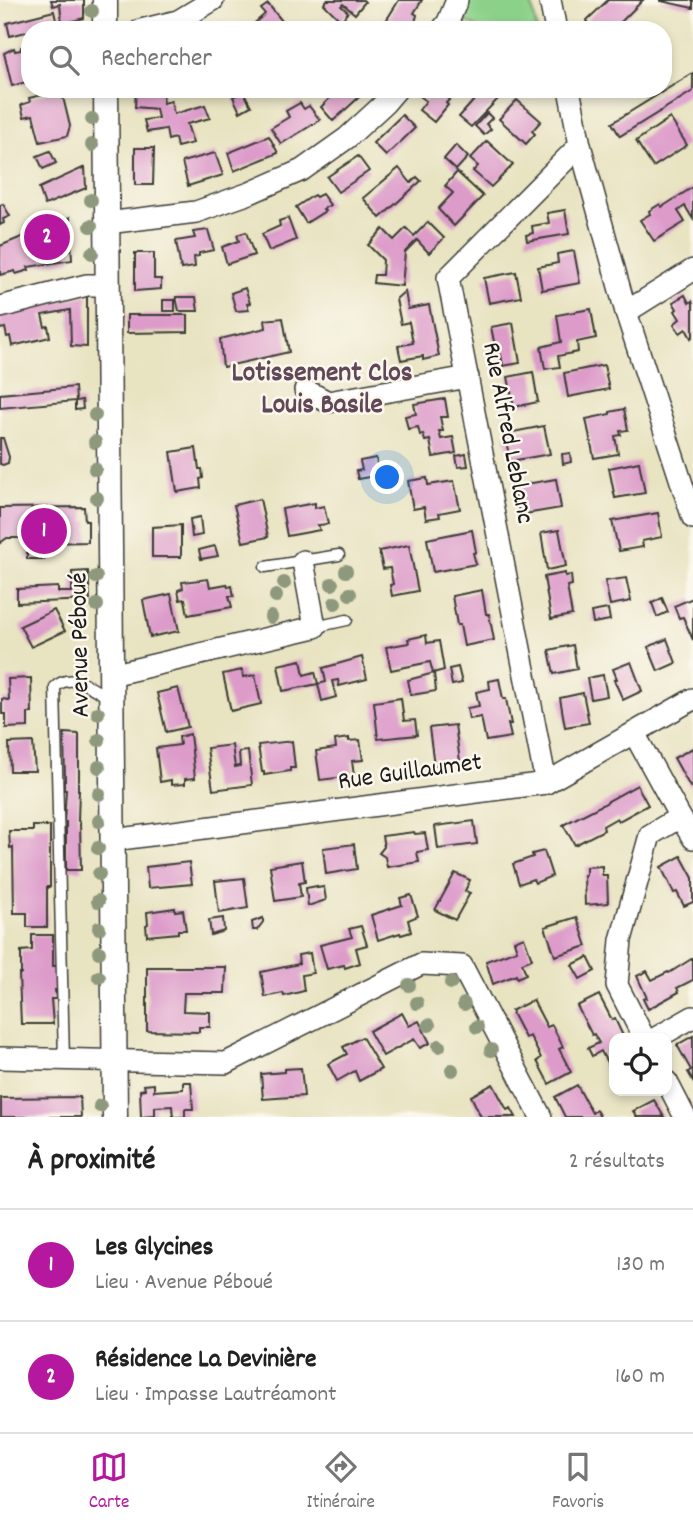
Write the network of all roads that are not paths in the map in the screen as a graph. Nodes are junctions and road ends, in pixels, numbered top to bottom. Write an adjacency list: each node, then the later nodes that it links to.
1 (105, 0): 5 (street)
2 (213, 0): 6 (street)
3 (457, 0): 7 (street)
4 (550, 0): 8 (street)
5 (105, 21)
6 (178, 21)
7 (447, 21)
8 (554, 21)
9 (106, 98): 13 (street, Avenue Péboué)
10 (389, 98): 13 (street)
11 (571, 98): 12 (street)
12 (580, 145): 17 (street); 18 (street, Rue Alfred Leblanc)
13 (107, 223): 15 (street, Avenue Péboué)
14 (693, 271): 17 (street)
15 (107, 285): 16 (street); 27 (street, Avenue Péboué)
16 (0, 307)
17 (626, 312): 20 (street)
18 (468, 377): 19 (street); 30 (street, Rue Alfred Leblanc)
19 (305, 390)
20 (686, 469): 21 (street)
21 (693, 518)
22 (339, 555): 23 (lane)
23 (303, 561): 24 (lane); 26 (street)
24 (265, 567)
25 (347, 620): 26 (lane)
26 (315, 627): 27 (street)
27 (111, 687): 33 (street, Avenue Péboué); 38 (lane)
28 (693, 699): 29 (street, Rue Guillaumet)
29 (635, 733): 30 (street, Rue Guillaumet); 31 (street)
30 (546, 783): 33 (street, Rue Guillaumet)
31 (681, 817): 32 (street); 35 (street)
32 (693, 838)
33 (113, 840): 39 (street, Avenue Péboué)
34 (693, 1017): 36 (street)
35 (641, 1033)
36 (665, 1033)
37 (0, 1058): 38 (street)
38 (65, 1059): 39 (street)
39 (115, 1061): 41 (street, Avenue Péboué); 42 (street)
40 (672, 1092): 43 (street)
41 (115, 1117)
42 (541, 1117)
43 (685, 1117)

